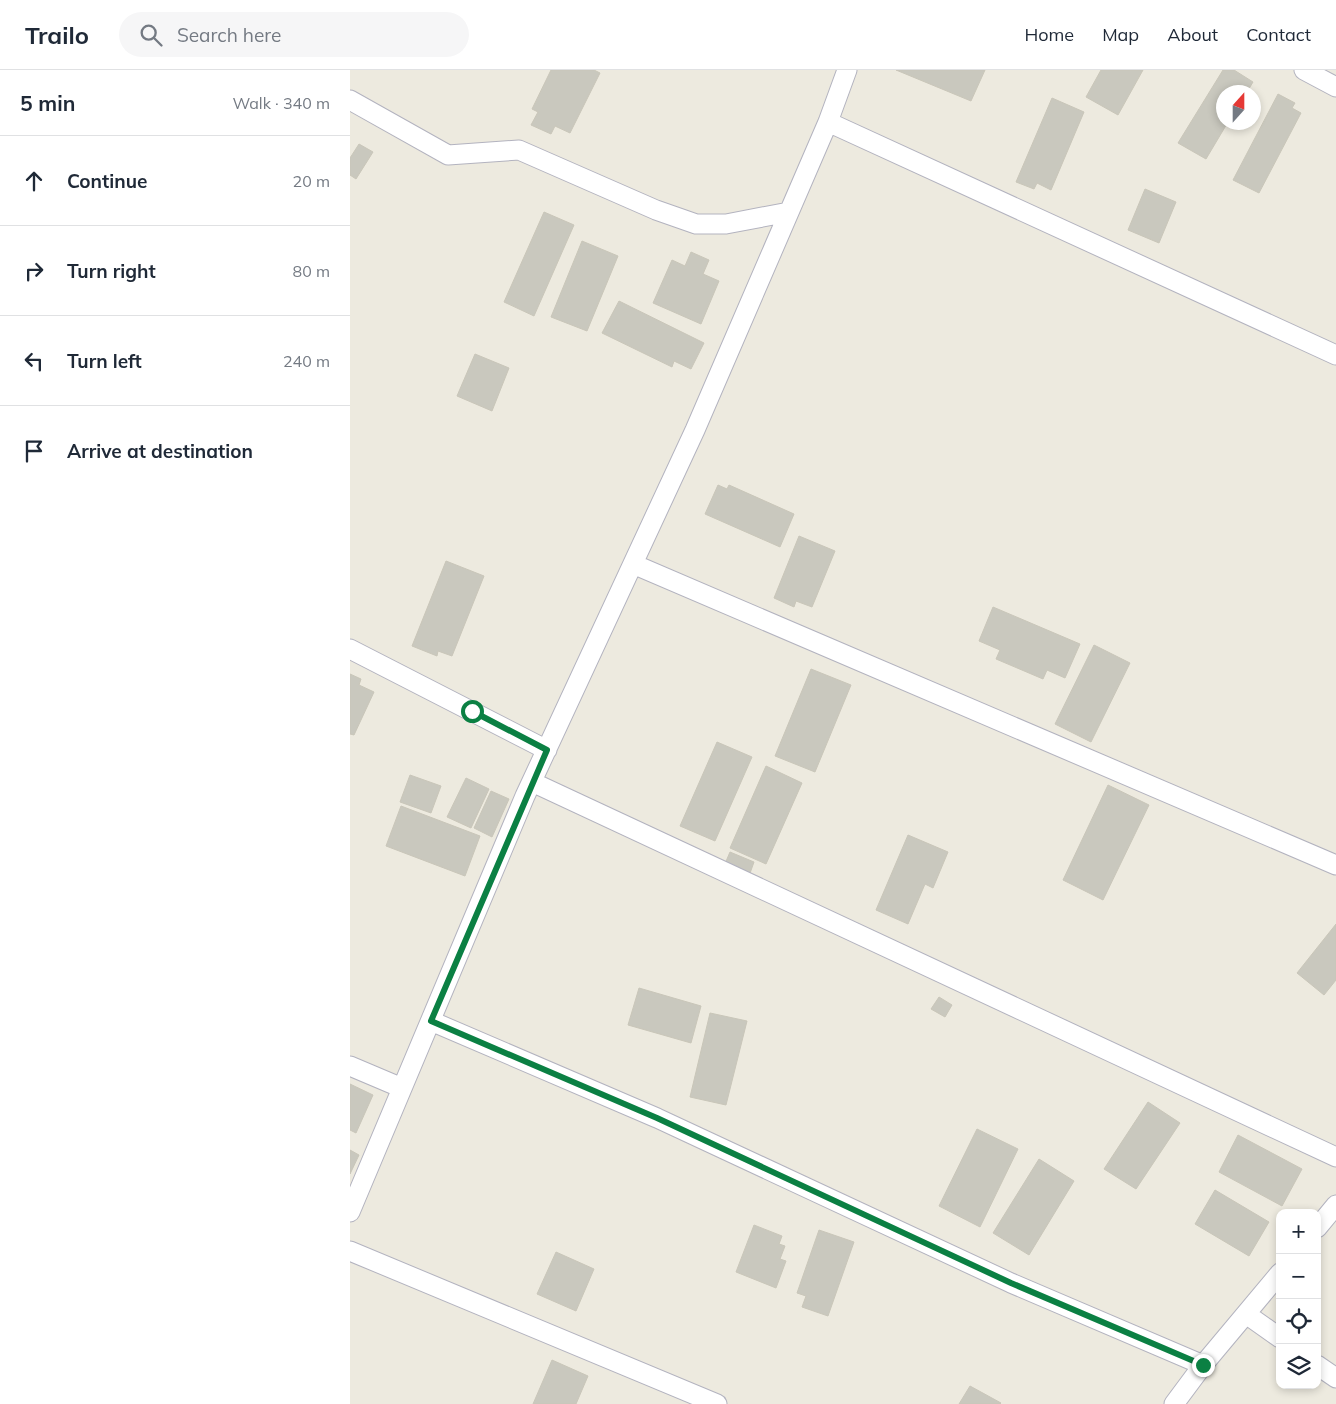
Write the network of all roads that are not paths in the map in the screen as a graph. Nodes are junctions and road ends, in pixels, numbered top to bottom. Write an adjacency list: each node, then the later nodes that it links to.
1 (847, 70): 5 (street)
2 (1304, 70): 3 (street)
3 (1336, 87)
4 (350, 100): 6 (street)
5 (828, 122): 6 (street); 7 (street)
6 (789, 212): 8 (street)
7 (1336, 355)
8 (633, 564): 10 (street); 12 (street)
9 (350, 649): 10 (street)
10 (547, 750): 11 (street)
11 (532, 782): 13 (street); 16 (street)
12 (1336, 865)
13 (431, 1021): 15 (street); 24 (street)
14 (350, 1066): 15 (street)
15 (402, 1088): 18 (street)
16 (1336, 1157)
17 (1336, 1205): 19 (street)
18 (350, 1212)
19 (1321, 1223)
20 (350, 1251): 27 (street)
21 (1276, 1278): 22 (street)
22 (1246, 1314): 23 (street); 24 (street)
23 (1276, 1335)
24 (1203, 1365): 28 (street)
25 (1321, 1368): 26 (street)
26 (1336, 1378)
27 (717, 1404)
28 (1174, 1404)

